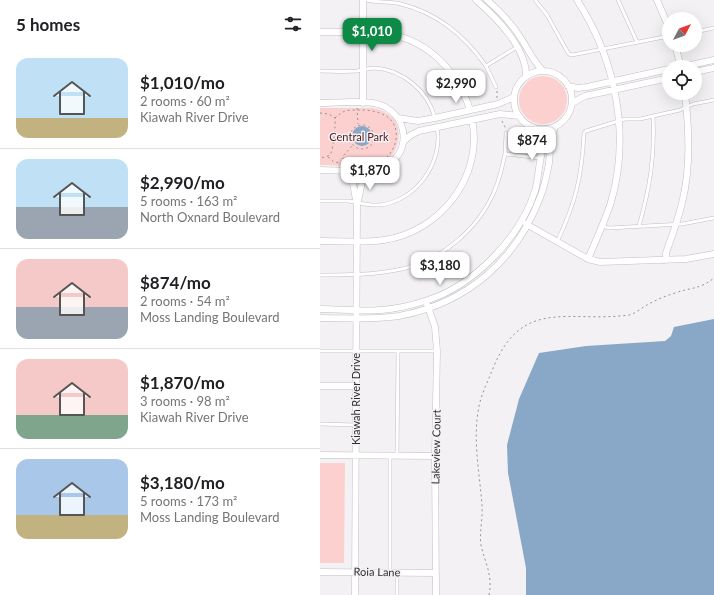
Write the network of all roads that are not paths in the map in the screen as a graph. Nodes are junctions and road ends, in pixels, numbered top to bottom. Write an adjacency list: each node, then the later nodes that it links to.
1 (363, 0): 13 (street)
2 (367, 0): 20 (lane)
3 (476, 0): 16 (street)
4 (488, 0): 25 (street)
5 (535, 0): 17 (lane)
6 (577, 0): 17 (street)
7 (618, 0): 15 (lane)
8 (657, 0): 9 (street)
9 (662, 12)
10 (714, 28): 11 (lane)
11 (702, 31)
12 (320, 32): 13 (street)
13 (363, 32): 22 (street); 40 (street)
14 (662, 37): 15 (lane)
15 (638, 42): 17 (lane)
16 (517, 47): 20 (lane); 27 (street)
17 (602, 49): 29 (street)
18 (714, 60): 19 (street)
19 (702, 63)
20 (486, 66): 31 (lane)
21 (714, 68): 26 (street)
22 (363, 70): 24 (lane); 38 (street); 44 (lane)
23 (662, 70): 29 (street)
24 (320, 71)
25 (543, 71): 27 (street); 30 (street)
26 (702, 71)
27 (526, 77): 33 (street)
28 (662, 79): 32 (street)
29 (613, 81): 30 (street); 32 (street)
30 (568, 86): 37 (street)
31 (496, 87)
32 (614, 89): 37 (street); 46 (street)
33 (514, 97): 40 (street); 41 (street)
34 (686, 100): 39 (street)
35 (714, 100): 39 (lane)
36 (320, 103): 38 (street)
37 (572, 103): 48 (street)
38 (360, 104): 43 (street)
39 (686, 107): 42 (lane); 61 (street)
40 (470, 110): 44 (street)
41 (519, 116): 45 (street); 49 (street)
42 (653, 116): 46 (lane); 64 (lane)
43 (398, 118): 44 (street); 51 (street)
44 (435, 118)
45 (472, 120): 47 (street); 66 (street)
46 (618, 122): 63 (street); 67 (lane)
47 (437, 127): 51 (street); 58 (lane)
48 (555, 127): 49 (street); 62 (street)
49 (539, 129): 53 (street)
50 (506, 133): 52 (lane)
51 (404, 141): 56 (street)
52 (505, 154): 53 (lane); 72 (lane)
53 (541, 158): 60 (street)
54 (320, 170): 55 (street)
55 (350, 171): 56 (street); 58 (street, Kiawah River Drive)
56 (367, 171): 58 (street, Kiawah River Drive)
57 (320, 201): 58 (lane)
58 (357, 204): 66 (street, Kiawah River Drive)
59 (714, 218): 61 (lane)
60 (521, 221): 62 (street); 73 (street)
61 (676, 224): 64 (lane); 70 (street)
62 (528, 225): 67 (street); 74 (street)
63 (602, 226): 64 (lane); 69 (street)
64 (640, 226)
65 (320, 241): 66 (street)
66 (356, 241): 72 (street, Kiawah River Drive)
67 (557, 242): 69 (street)
68 (714, 254): 70 (street)
69 (588, 259): 70 (street)
70 (666, 260)
71 (320, 275): 72 (lane)
72 (356, 275): 76 (street, Kiawah River Drive)
73 (426, 301): 74 (street, Lakeview Court); 76 (street)
74 (428, 308): 78 (street); 82 (street, Lakeview Court)
75 (320, 309): 76 (street)
76 (356, 310): 78 (street, Kiawah River Drive)
77 (320, 318): 78 (street)
78 (357, 318): 80 (street, Kiawah River Drive)
79 (320, 351): 80 (lane)
80 (356, 351): 81 (lane); 84 (street, Kiawah River Drive)
81 (398, 351): 82 (lane); 90 (lane)
82 (437, 351): 91 (street, Lakeview Court)
83 (320, 386): 84 (street)
84 (356, 386): 86 (street, Kiawah River Drive)
85 (320, 424): 86 (lane)
86 (356, 424): 88 (street, Kiawah River Drive)
87 (320, 455): 88 (street)
88 (356, 456): 89 (street); 93 (street, Kiawah River Drive)
89 (390, 456): 90 (street); 94 (lane)
90 (397, 456): 91 (street)
91 (435, 456): 96 (street, Lakeview Court)
92 (320, 572): 93 (street, Roia Lane)
93 (355, 572): 94 (street, Roia Lane); 97 (street, Kiawah River Drive)
94 (390, 573): 95 (street, Roia Lane)
95 (397, 573): 96 (street, Roia Lane); 98 (lane)
96 (435, 573): 99 (street, Lakeview Court)
97 (355, 595)
98 (397, 595)
99 (436, 595)

